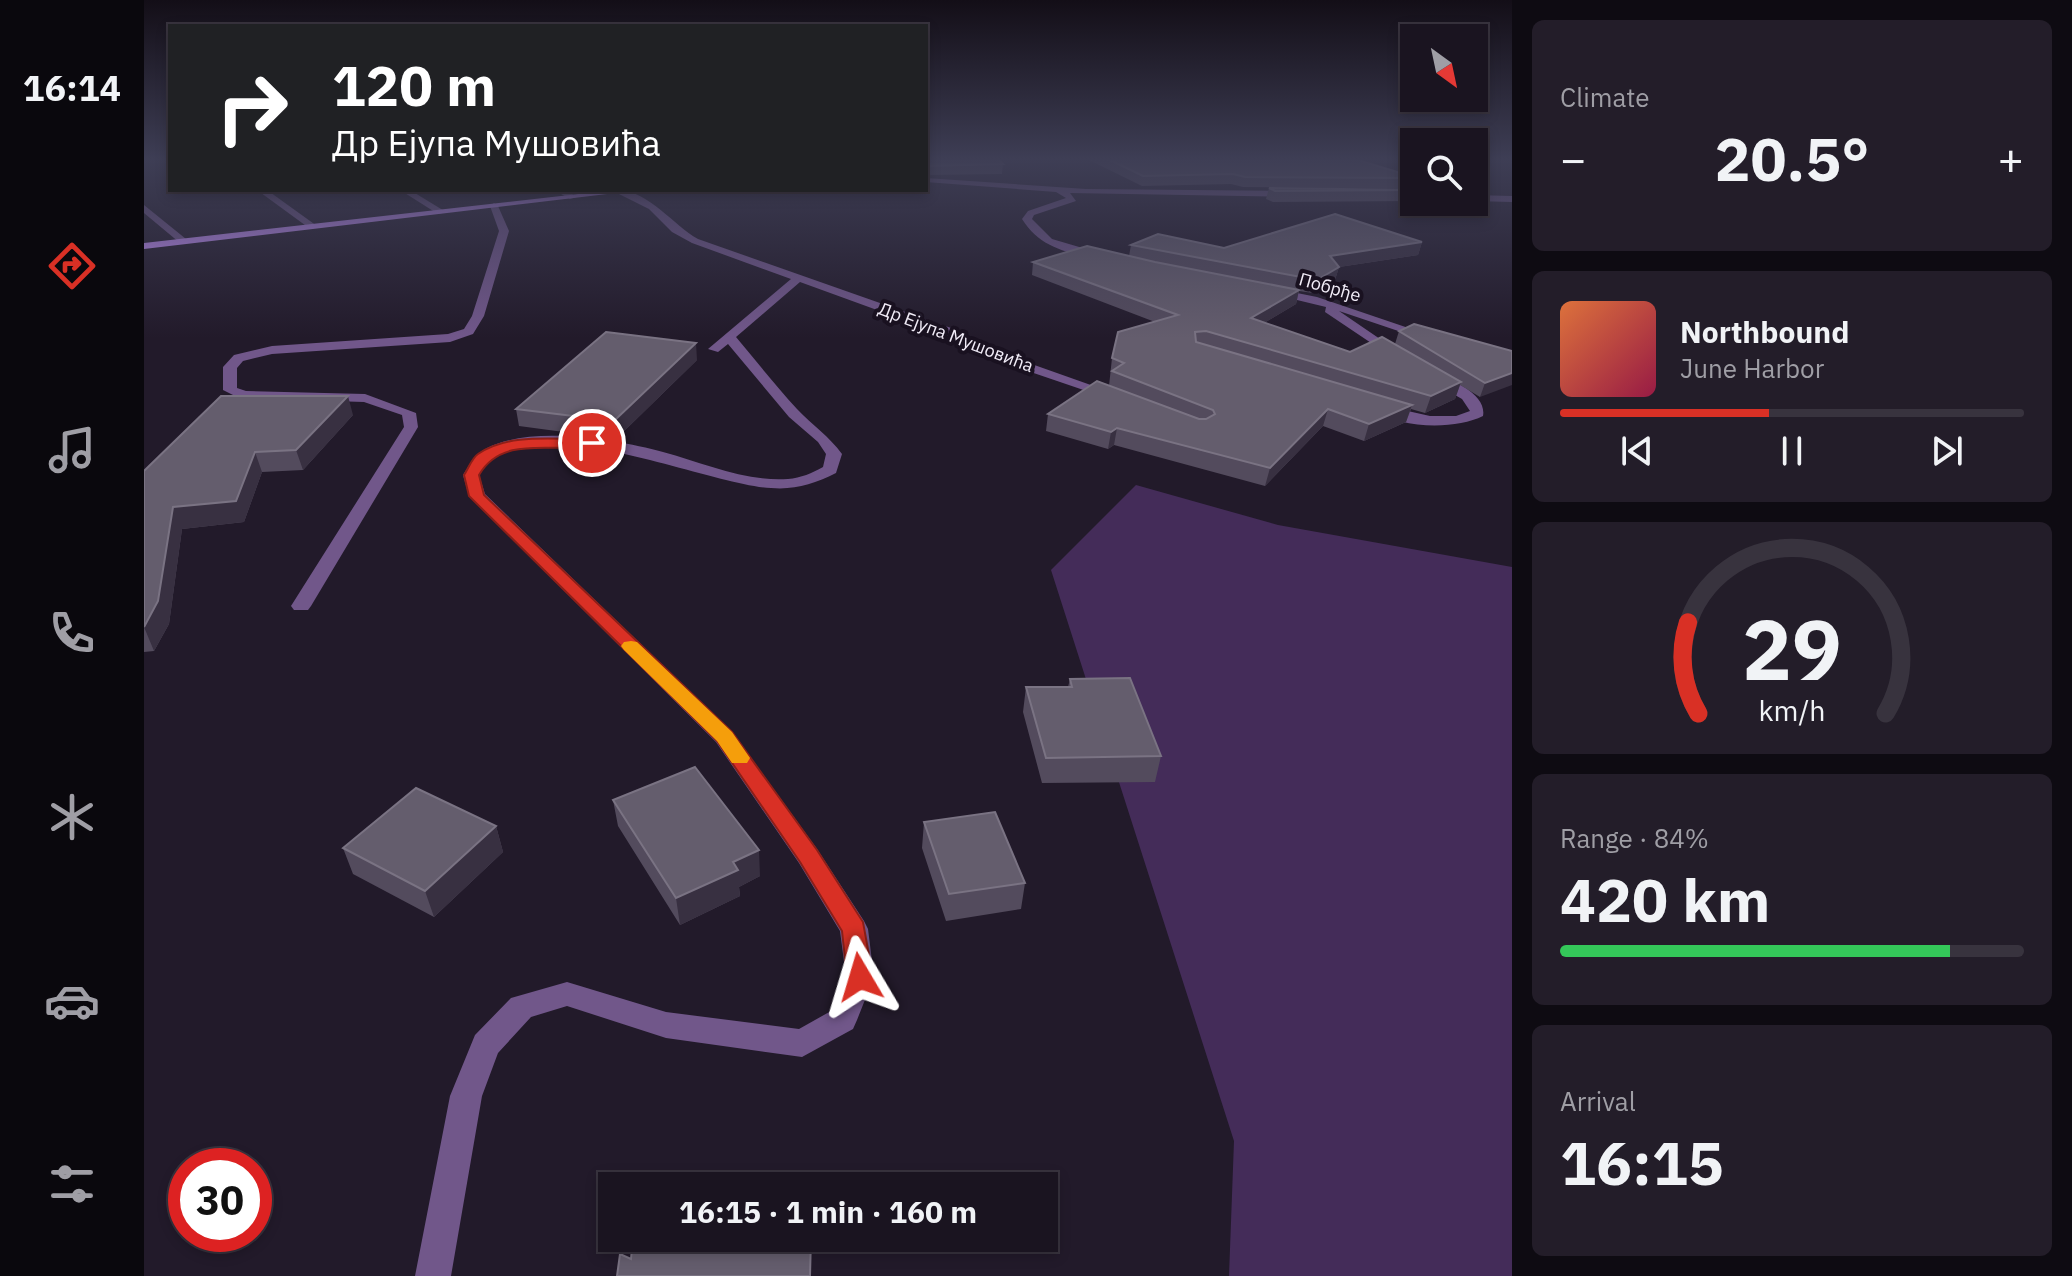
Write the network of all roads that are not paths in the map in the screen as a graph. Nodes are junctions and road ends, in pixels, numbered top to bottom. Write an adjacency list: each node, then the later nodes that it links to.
1 (158, 220): 8 (street)
2 (303, 220): 7 (street)
3 (371, 220): 7 (main road)
4 (499, 220): 19 (street)
5 (665, 220): 11 (street, Др Ејупа Мушовића)
6 (1027, 220): 10 (street)
7 (312, 226): 8 (main road)
8 (183, 241): 9 (main road)
9 (144, 246)
10 (1112, 259)
11 (800, 277): 17 (street, Др Ејупа Мушовића); 20 (street)
12 (1267, 290): 13 (street, Побрђе)
13 (1313, 299): 14 (street, Побрђе); 15 (street)
14 (1441, 340)
15 (1403, 359)
16 (1429, 374): 18 (street)
17 (1129, 402)
18 (1361, 403)
19 (301, 606)
20 (433, 1276)

